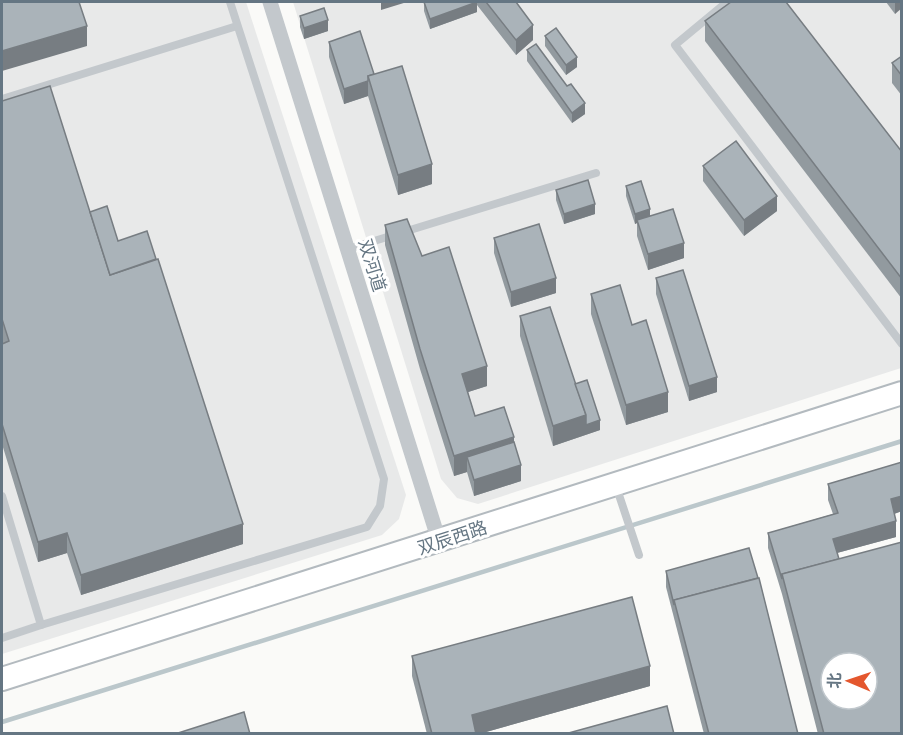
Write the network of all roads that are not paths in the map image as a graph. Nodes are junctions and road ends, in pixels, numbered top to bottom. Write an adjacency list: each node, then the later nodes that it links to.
1 (230, 2): 4 (lane)
2 (270, 2): 7 (street, 双河道)
3 (727, 2): 8 (lane)
4 (237, 26): 5 (lane); 14 (lane)
5 (2, 99)
6 (596, 173): 7 (lane)
7 (348, 249): 12 (street, 双河道)
8 (902, 344)
9 (902, 393): 10 (main road, 双辰西路)
10 (615, 484): 12 (main road, 双辰西路); 13 (lane)
11 (2, 496): 14 (lane)
12 (439, 541): 16 (main road, 双辰西路)
13 (639, 555)
14 (41, 625): 15 (lane)
15 (2, 638)
16 (2, 679)

